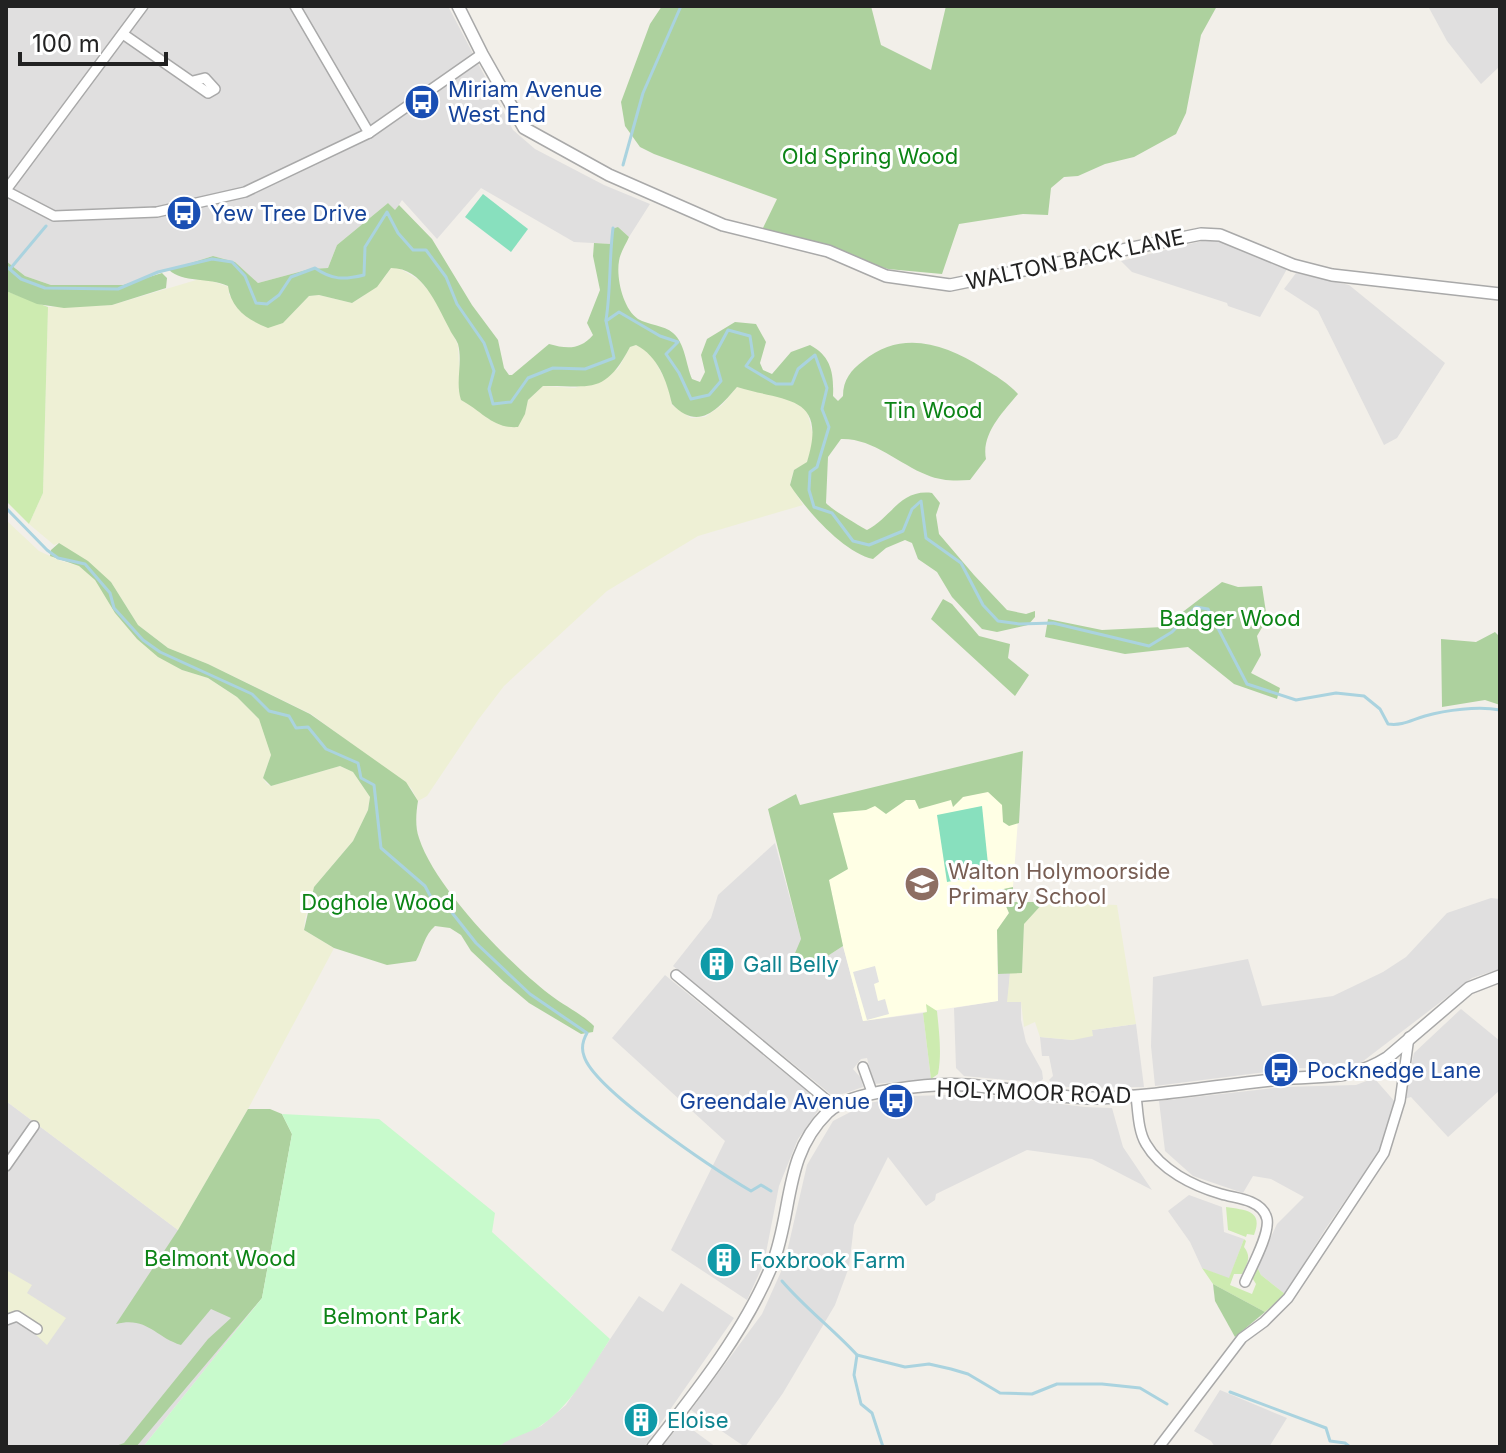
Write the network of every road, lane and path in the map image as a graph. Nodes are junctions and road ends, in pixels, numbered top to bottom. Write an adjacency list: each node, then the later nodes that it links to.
1 (143, 6): 4 (street)
2 (295, 6): 7 (street)
3 (458, 6): 5 (street, WALTON BACK LANE)
4 (123, 34): 6 (street); 8 (street)
5 (482, 54): 7 (street); 9 (street, WALTON BACK LANE)
6 (193, 81)
7 (369, 133): 8 (street)
8 (6, 191)
9 (1500, 294)
10 (676, 975): 16 (street)
11 (1500, 976): 12 (street, HOLYMOOR ROAD)
12 (1409, 1037): 15 (street, HOLYMOOR ROAD); 23 (street)
13 (863, 1067): 14 (street)
14 (872, 1092): 15 (street, HOLYMOOR ROAD); 16 (street, HOLYMOOR ROAD)
15 (1136, 1096): 19 (street)
16 (834, 1106): 22 (street, HOLYMOOR ROAD)
17 (34, 1126): 18 (street)
18 (6, 1166)
19 (1245, 1282)
20 (6, 1320): 21 (street)
21 (37, 1329)
22 (653, 1447)
23 (1159, 1447)

